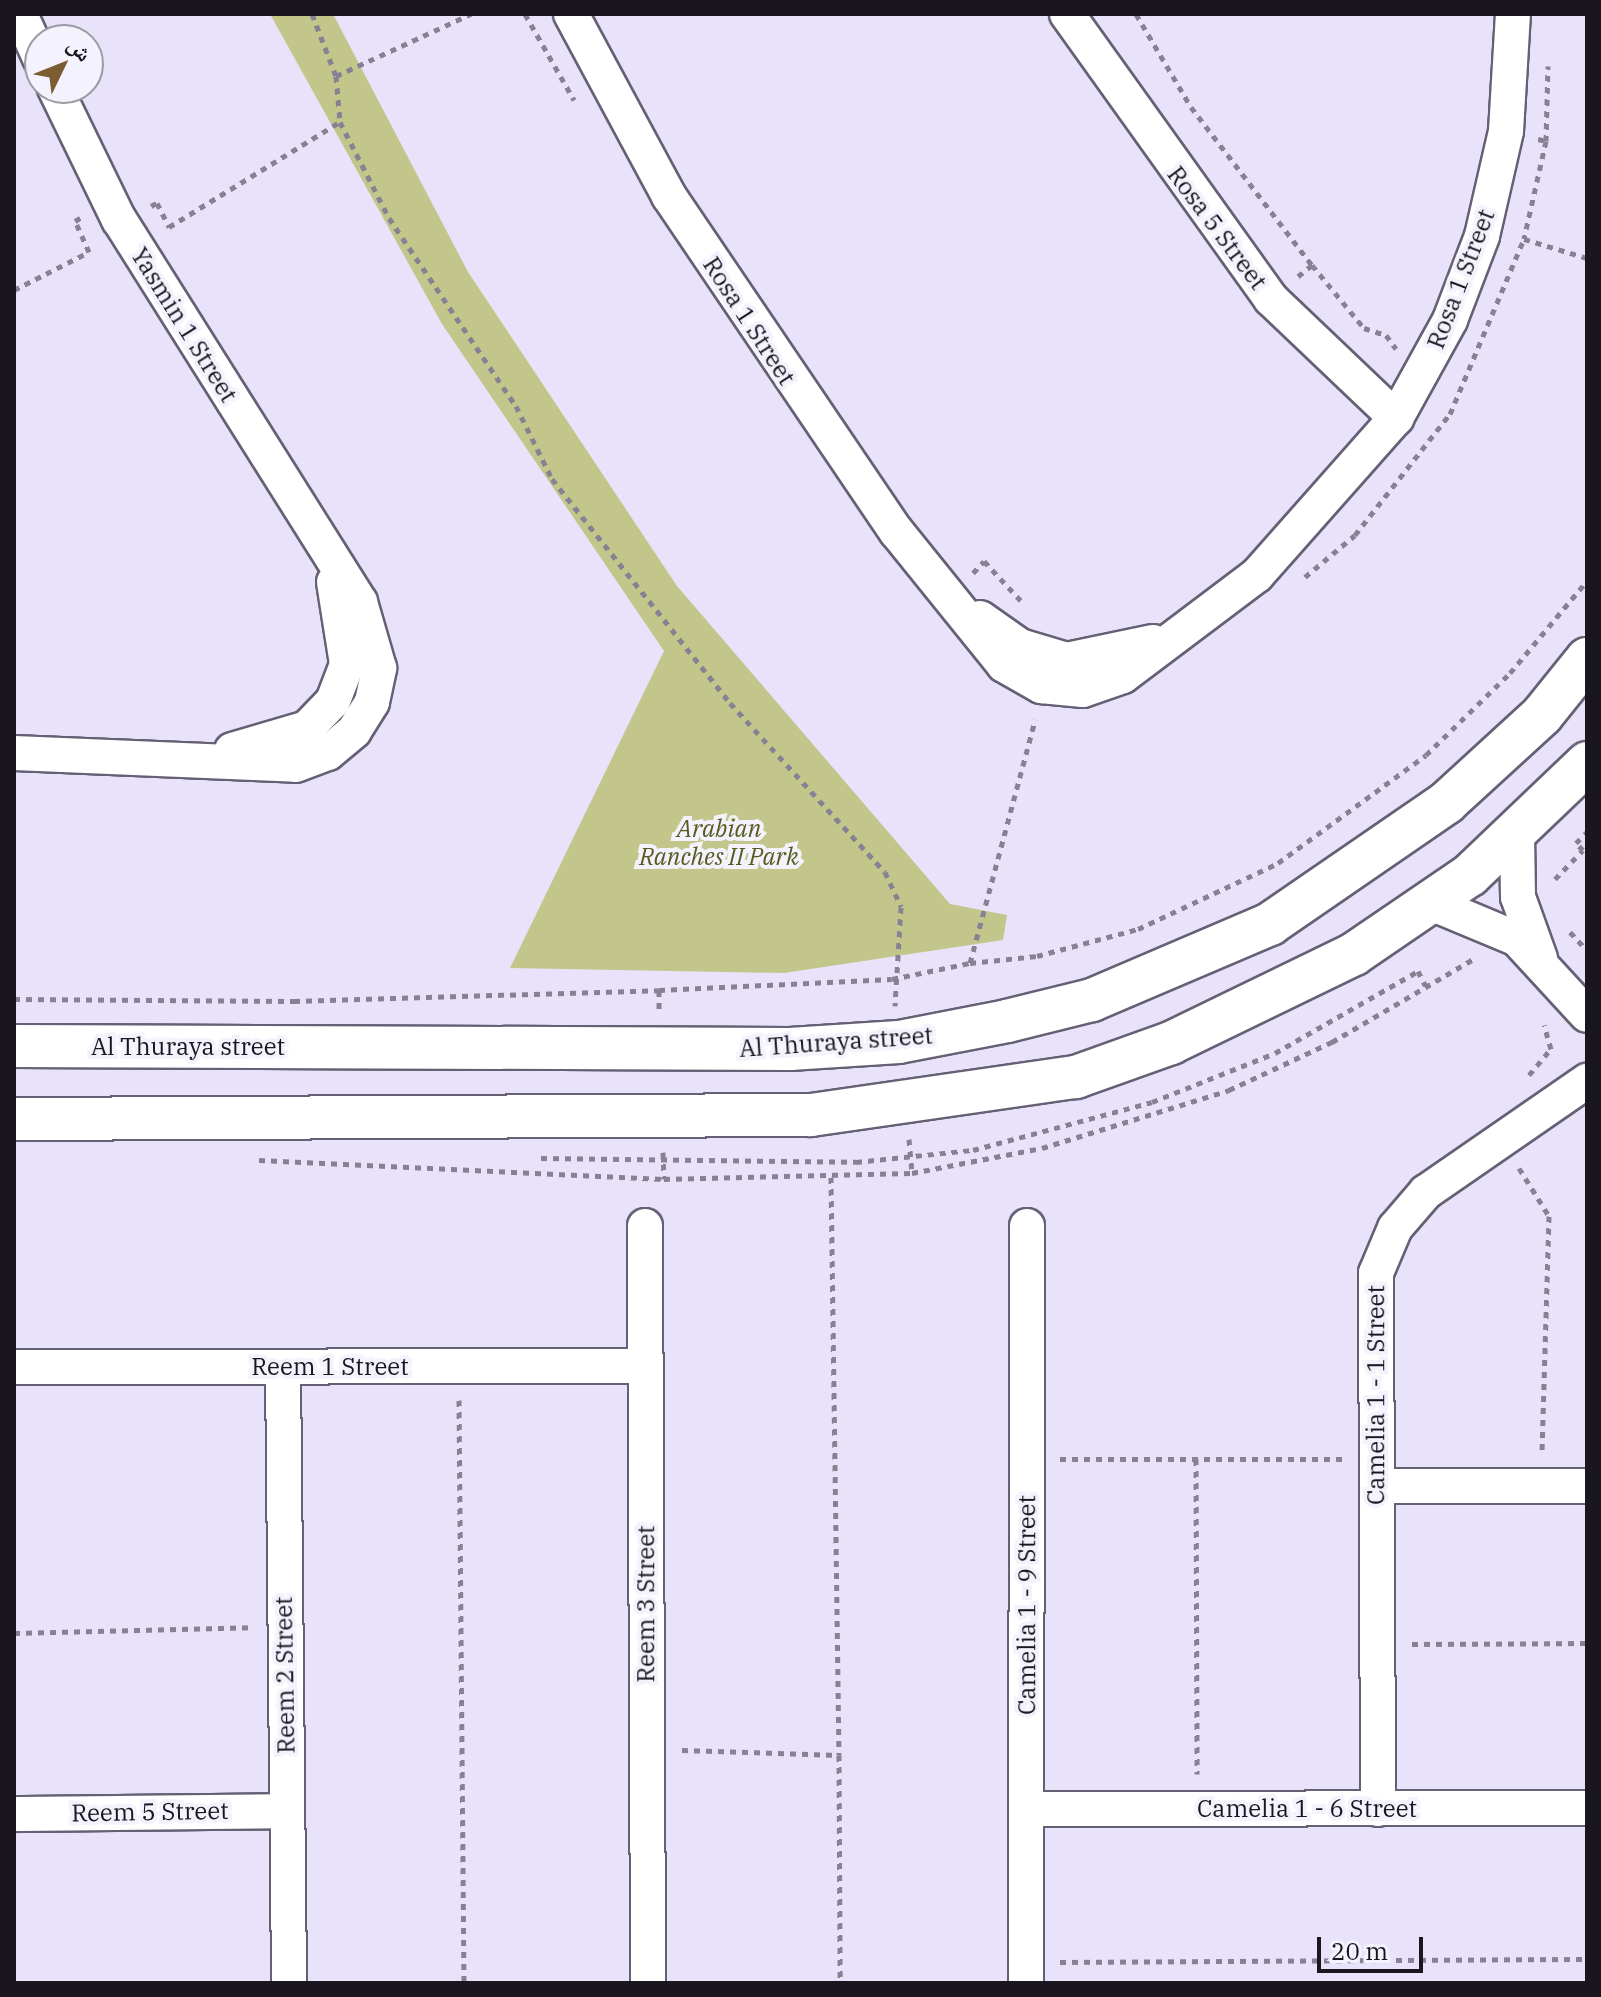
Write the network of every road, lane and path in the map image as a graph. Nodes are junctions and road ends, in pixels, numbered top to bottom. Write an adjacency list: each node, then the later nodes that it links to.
1 (312, 14): 8 (path)
2 (471, 14): 8 (path)
3 (571, 14): 21 (street, Rosa 1 Street)
4 (1067, 14): 17 (street, Rosa 5 Street)
5 (1136, 14): 15 (path)
6 (1513, 14): 11 (street, Rosa 1 Street)
7 (1548, 61): 12 (path)
8 (336, 76): 10 (path)
9 (63, 104): 13 (street, Yasmin 1 Street)
10 (340, 122): 13 (path); 36 (path)
11 (1506, 131): 12 (path); 18 (street, Rosa 1 Street)
12 (1546, 141): 14 (path)
13 (114, 210): 16 (path); 25 (street, Yasmin 1 Street)
14 (1587, 258)
15 (1312, 265): 17 (path); 18 (path)
16 (14, 290)
17 (1271, 299): 19 (street, Rosa 5 Street)
18 (1418, 381): 19 (street, Rosa 1 Street)
19 (1396, 418): 22 (street, Rosa 1 Street)
20 (1587, 581): 35 (path)
21 (962, 604): 22 (street, Rosa 1 Street); 24 (street, Rosa 1 Street)
22 (1176, 634): 24 (street, Rosa 1 Street)
23 (1587, 659): 40 (street, Al Thuraya street)
24 (1022, 677): 35 (path)
25 (14, 753)
26 (1587, 763): 28 (street)
27 (1587, 832): 29 (path)
28 (1517, 833): 30 (street); 33 (street)
29 (1552, 887)
30 (1431, 903): 33 (street); 43 (street)
31 (1561, 920): 32 (path)
32 (1587, 950)
33 (1540, 958): 38 (street)
34 (1485, 962): 47 (path)
35 (970, 963): 36 (path)
36 (892, 979): 37 (path); 40 (path)
37 (14, 999)
38 (1587, 1015)
39 (1539, 1018): 44 (path)
40 (899, 1042): 41 (street, Al Thuraya street)
41 (14, 1046)
42 (1587, 1081): 44 (street, Camelia 1 - 1 Street)
43 (906, 1104): 45 (street); 47 (path)
44 (1539, 1118): 57 (street, Camelia 1 - 1 Street); 58 (path)
45 (14, 1119)
46 (252, 1159): 48 (path)
47 (912, 1173): 48 (path)
48 (831, 1177): 64 (path)
49 (645, 1226): 52 (street, Reem 3 Street)
50 (1027, 1226): 55 (street, Camelia 1 - 9 Street)
51 (459, 1366): 52 (street, Reem 1 Street); 54 (street, Reem 1 Street); 76 (path)
52 (645, 1366): 77 (street, Reem 3 Street)
53 (14, 1367): 54 (street, Reem 1 Street)
54 (283, 1367): 60 (street, Reem 2 Street)
55 (1027, 1459): 56 (path); 67 (street, Camelia 1 - 9 Street)
56 (1196, 1459): 57 (path); 68 (path)
57 (1376, 1472): 58 (street); 63 (street, Camelia 1 - 1 Street)
58 (1542, 1486): 59 (street)
59 (1587, 1486)
60 (285, 1626): 61 (path); 70 (street, Reem 2 Street)
61 (14, 1633)
62 (1587, 1643): 63 (path)
63 (1375, 1644): 69 (street, Camelia 1 - 1 Street)
64 (839, 1755): 65 (path); 78 (path)
65 (679, 1765)
66 (1587, 1808): 69 (street, Camelia 1 - 6 Street)
67 (1027, 1809): 68 (street, Camelia 1 - 6 Street); 73 (street, Camelia 1 - 9 Street)
68 (1197, 1809): 69 (street, Camelia 1 - 6 Street)
69 (1378, 1809)
70 (287, 1811): 71 (street, Reem 5 Street); 75 (street, Reem 2 Street)
71 (14, 1814)
72 (1587, 1959): 73 (path)
73 (1026, 1972)
74 (212, 1983): 75 (path)
75 (289, 1983)
76 (464, 1983)
77 (648, 1983)
78 (840, 1983)

